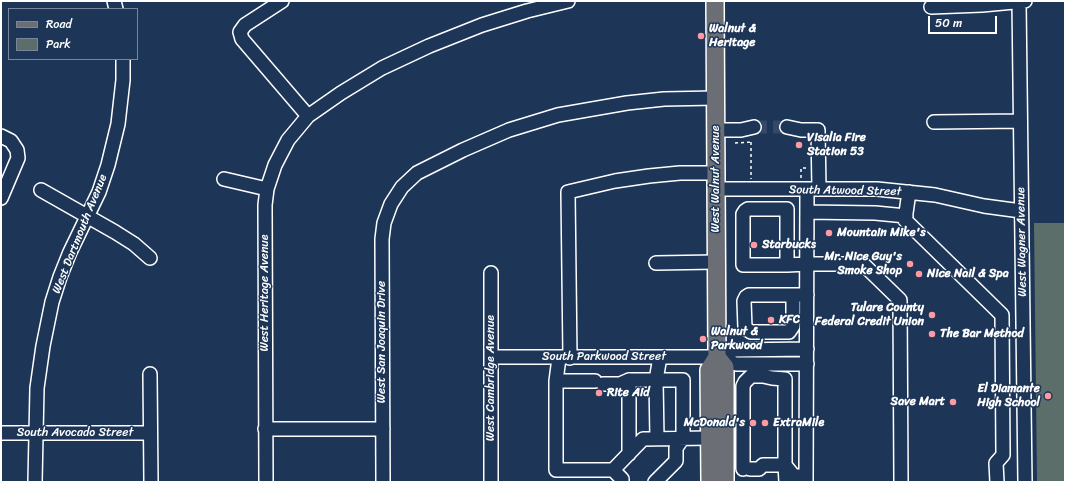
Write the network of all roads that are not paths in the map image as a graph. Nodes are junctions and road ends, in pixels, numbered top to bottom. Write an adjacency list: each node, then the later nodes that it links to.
1 (282, 1): 8 (street)
2 (568, 1): 8 (street, West Heritage Avenue)
3 (715, 1): 7 (main road, West Walnut Avenue)
4 (1022, 2): 5 (street); 9 (street, West Wagner Avenue)
5 (931, 7)
6 (123, 60): 24 (street, West Dartmouth Avenue)
7 (715, 98): 11 (main road, West Walnut Avenue); 47 (street, West San Joaquin Drive)
8 (308, 116): 18 (street, West Heritage Avenue)
9 (1020, 121): 10 (street); 22 (street, West Wagner Avenue)
10 (934, 122)
11 (716, 130): 13 (street); 16 (main road, West Walnut Avenue)
12 (787, 130): 17 (street)
13 (751, 135)
14 (1, 136): 21 (street)
15 (224, 179): 18 (street)
16 (716, 181): 17 (street, South Atwood Street); 27 (main road, West Walnut Avenue); 38 (street, South Atwood Street)
17 (809, 186): 20 (street, South Atwood Street); 23 (street)
18 (267, 189): 46 (street, West Heritage Avenue)
19 (41, 190): 24 (street)
20 (909, 192): 22 (street, South Atwood Street); 25 (street)
21 (1, 198)
22 (1021, 211): 56 (street, West Wagner Avenue)
23 (806, 212): 25 (street); 29 (street)
24 (87, 216): 26 (street); 48 (street, West Dartmouth Avenue)
25 (906, 216): 55 (street)
26 (150, 258)
27 (716, 262): 28 (street); 37 (main road, West Walnut Avenue)
28 (656, 263)
29 (807, 264): 30 (street); 33 (street); 72 (street)
30 (787, 265): 30 (street)
31 (491, 273): 35 (street, West Cambridge Avenue)
32 (792, 295): 32 (street); 33 (street)
33 (807, 295): 34 (street)
34 (807, 349): 37 (street); 39 (street)
35 (492, 357): 38 (street, South Parkwood Street); 67 (street, West Cambridge Avenue)
36 (660, 357): 37 (street, South Parkwood Street); 38 (street, South Parkwood Street); 42 (street)
37 (717, 357): 39 (street); 52 (main road, West Walnut Avenue); 61 (main road, West Walnut Avenue)
38 (564, 358): 43 (street)
39 (807, 364): 45 (street)
40 (150, 374): 50 (street)
41 (629, 380): 42 (street); 43 (street); 54 (street)
42 (656, 380): 51 (street); 53 (street)
43 (556, 381): 60 (street)
44 (786, 383): 45 (street); 57 (street); 59 (street)
45 (807, 383): 62 (street)
46 (265, 429): 47 (street); 65 (street, West Heritage Avenue)
47 (383, 429): 66 (street, West San Joaquin Drive)
48 (36, 432): 49 (street, South Avocado Street); 50 (street, South Avocado Street); 63 (street, West Dartmouth Avenue)
49 (1, 433)
50 (150, 433): 64 (street)
51 (683, 438): 52 (street); 53 (street); 69 (street)
52 (710, 438): 70 (main road, West Walnut Avenue)
53 (657, 439): 54 (street)
54 (629, 454): 58 (street)
55 (1003, 455): 56 (street); 73 (street)
56 (1024, 455): 74 (street, West Wagner Avenue)
57 (786, 465): 59 (street); 62 (street); 71 (street)
58 (614, 470): 60 (street); 68 (street)
59 (748, 474): 61 (street)
60 (583, 476)
61 (725, 476)
62 (806, 479)
63 (35, 482)
64 (151, 482)
65 (266, 482)
66 (382, 482)
67 (491, 482)
68 (622, 482)
69 (654, 482)
70 (710, 482)
71 (786, 482)
72 (902, 482)
73 (996, 482)
74 (1025, 482)

